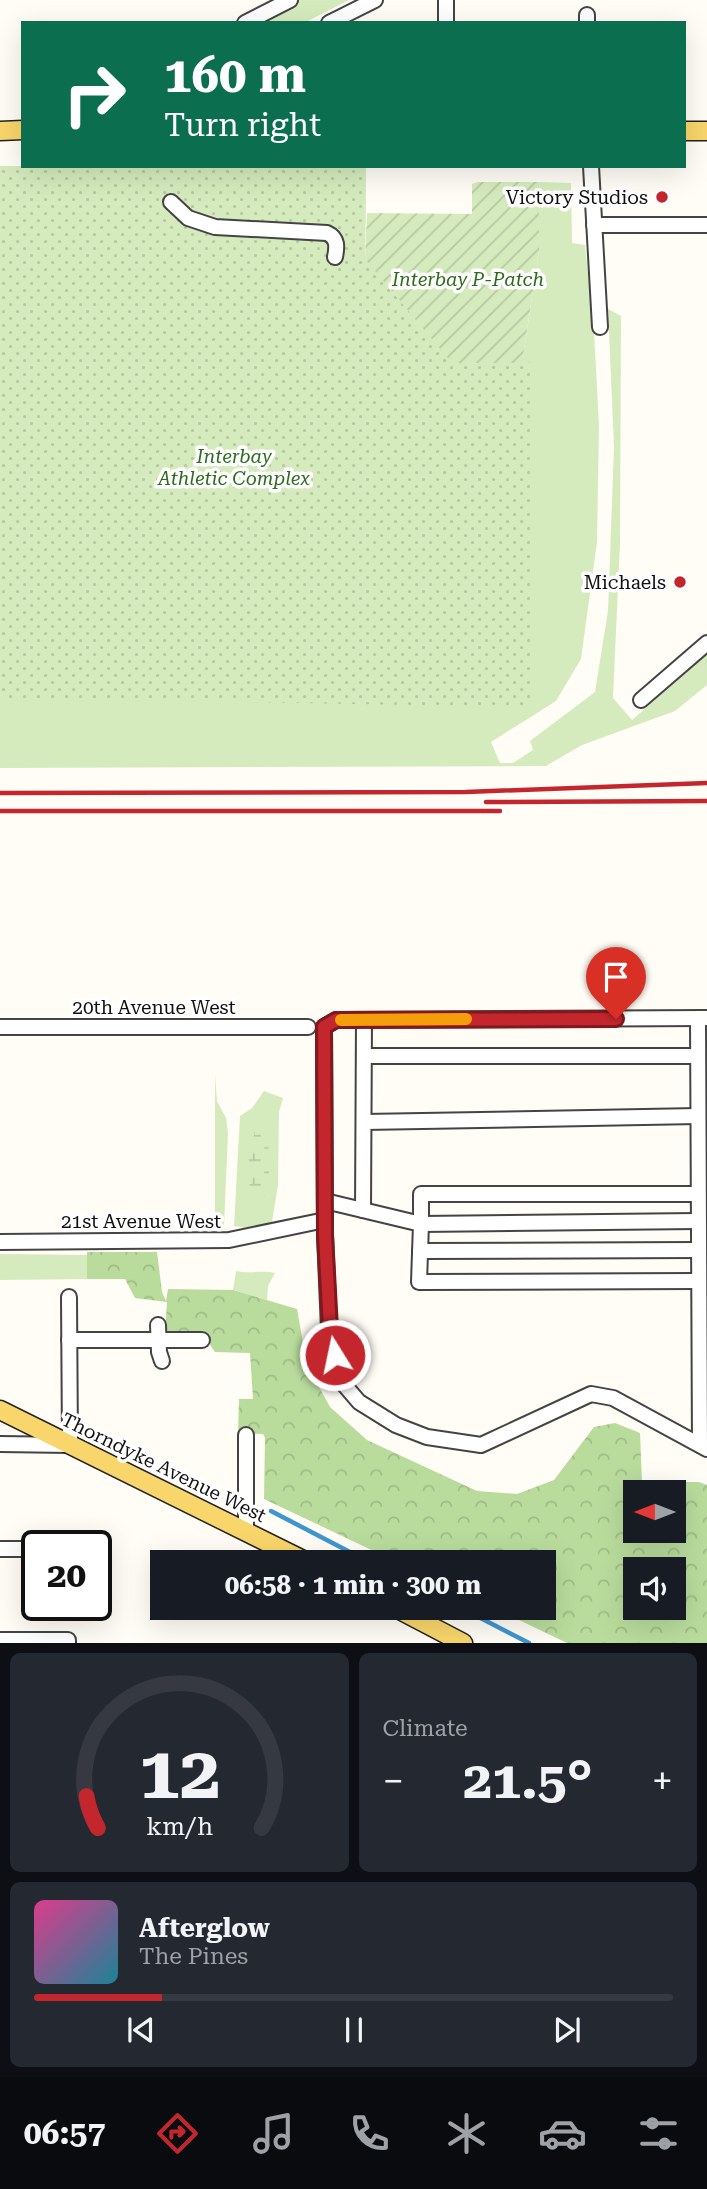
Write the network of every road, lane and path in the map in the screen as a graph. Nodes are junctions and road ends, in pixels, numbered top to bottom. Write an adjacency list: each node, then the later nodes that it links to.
1 (290, 0): 4 (street)
2 (375, 0): 5 (street)
3 (446, 0): 6 (street)
4 (249, 21)
5 (333, 21)
6 (446, 21)
7 (21, 130): 8 (main road)
8 (0, 131)
9 (686, 131): 10 (main road)
10 (707, 131)
11 (591, 168): 13 (street)
12 (171, 202): 15 (street)
13 (594, 225): 14 (street); 16 (street)
14 (707, 225)
15 (335, 257)
16 (600, 327)
17 (707, 643): 18 (street)
18 (641, 700)
19 (702, 1018): 20 (street); 24 (street)
20 (364, 1020): 23 (street); 29 (street)
21 (0, 1027): 22 (street, 20th Avenue West)
22 (308, 1027)
23 (364, 1056): 24 (street); 26 (street)
24 (698, 1056): 25 (street)
25 (698, 1116): 26 (street); 27 (street)
26 (364, 1122): 30 (street)
27 (702, 1152): 28 (street)
28 (698, 1194): 32 (street); 33 (street)
29 (325, 1200): 30 (street); 31 (street)
30 (363, 1210): 33 (street)
31 (325, 1220): 34 (street, 21st Avenue West); 48 (street)
32 (698, 1222): 33 (street); 35 (street)
33 (421, 1224): 36 (street)
34 (0, 1242)
35 (701, 1247): 36 (street); 37 (street)
36 (420, 1251): 37 (street)
37 (698, 1281): 39 (street)
38 (69, 1297): 41 (street)
39 (702, 1304): 48 (street)
40 (158, 1332): 41 (street); 42 (street); 43 (street)
41 (69, 1340): 47 (street)
42 (202, 1340)
43 (162, 1361)
44 (0, 1410): 47 (main road, Thorndyke Avenue West)
45 (246, 1435): 49 (street)
46 (0, 1444): 47 (street)
47 (70, 1445): 49 (main road, Thorndyke Avenue West)
48 (703, 1447)
49 (246, 1530): 52 (main road, Thorndyke Avenue West)
50 (0, 1549): 51 (street)
51 (21, 1549)
52 (284, 1550)
53 (419, 1620): 56 (main road)
54 (0, 1640): 55 (street)
55 (68, 1642)
56 (463, 1643)

